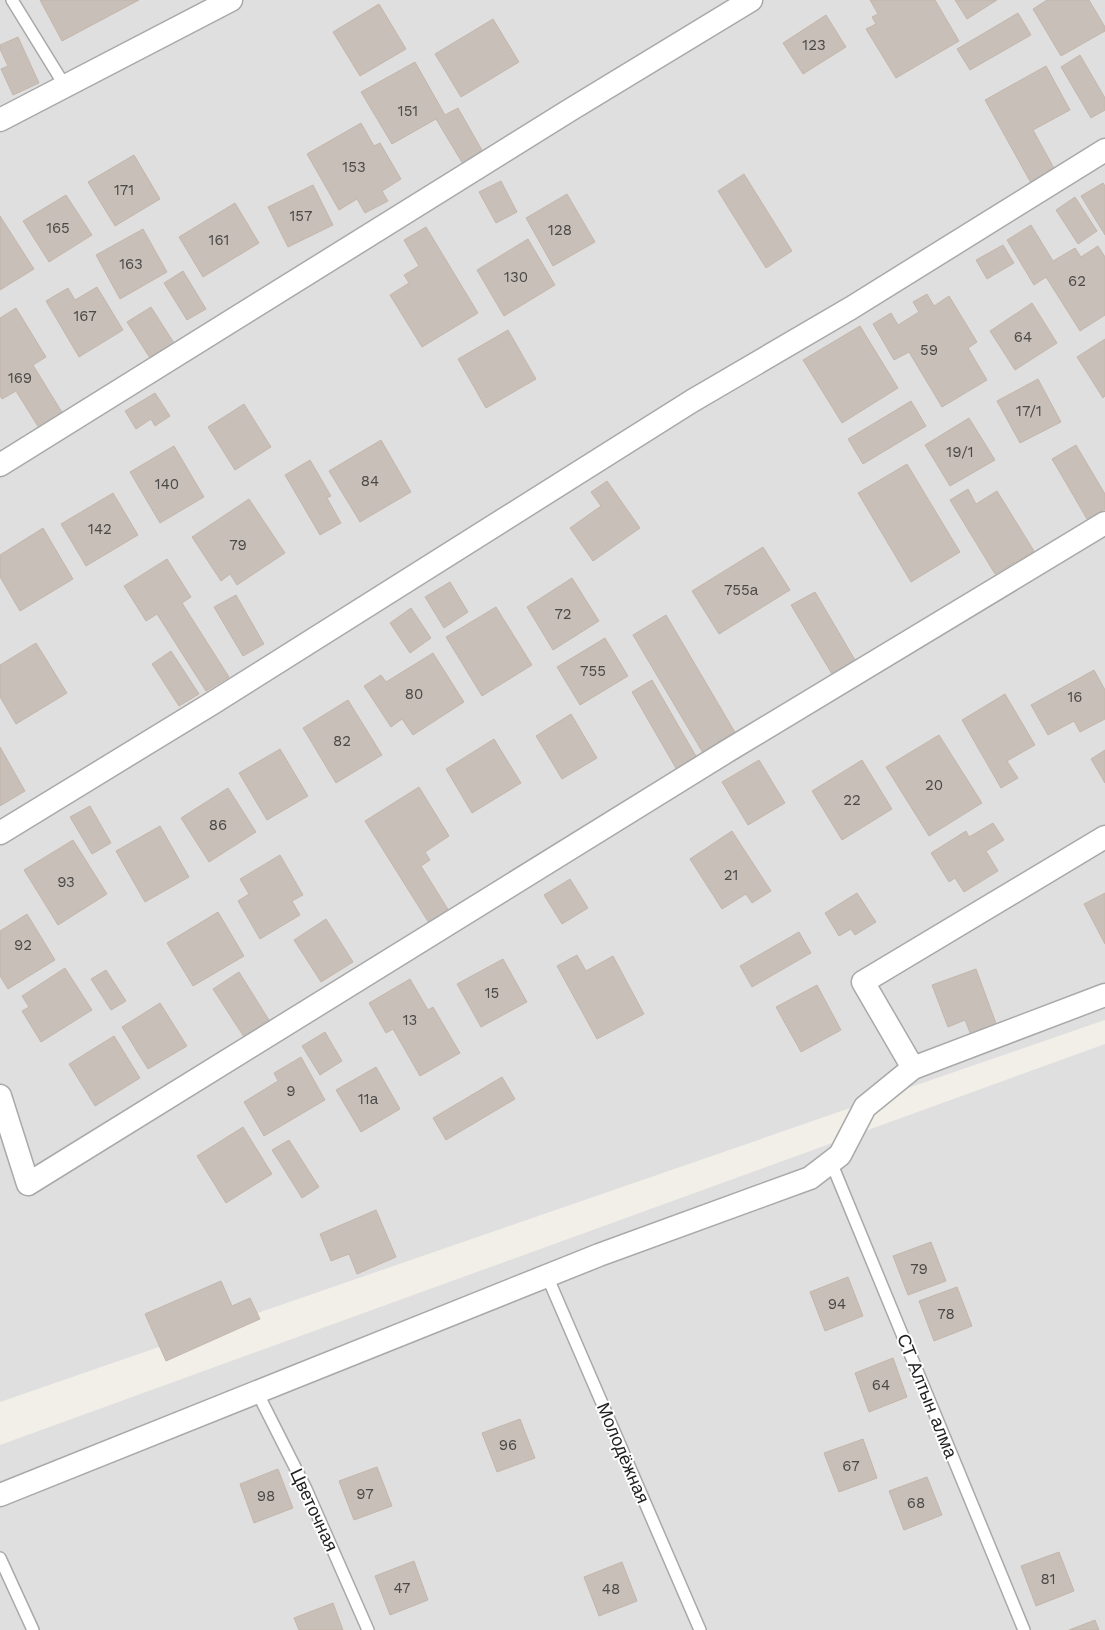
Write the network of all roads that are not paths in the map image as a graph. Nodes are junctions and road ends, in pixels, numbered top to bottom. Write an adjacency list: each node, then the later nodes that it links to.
1 (12, 0): 4 (lane)
2 (231, 0): 4 (street)
3 (751, 0): 7 (street)
4 (65, 86): 5 (street)
5 (0, 120)
6 (1105, 150): 9 (street)
7 (0, 465)
8 (1105, 523): 13 (street)
9 (0, 833)
10 (1105, 838): 12 (street)
11 (1105, 995): 12 (street)
12 (913, 1068): 14 (street)
13 (0, 1096)
14 (831, 1162): 15 (street); 22 (lane, СТ Алтын алма)
15 (547, 1276): 16 (street); 21 (lane, Молодёжная)
16 (257, 1392): 17 (street); 20 (lane, Цветочная)
17 (0, 1495)
18 (0, 1558): 19 (lane)
19 (33, 1630)
20 (368, 1630)
21 (700, 1630)
22 (1024, 1630)

